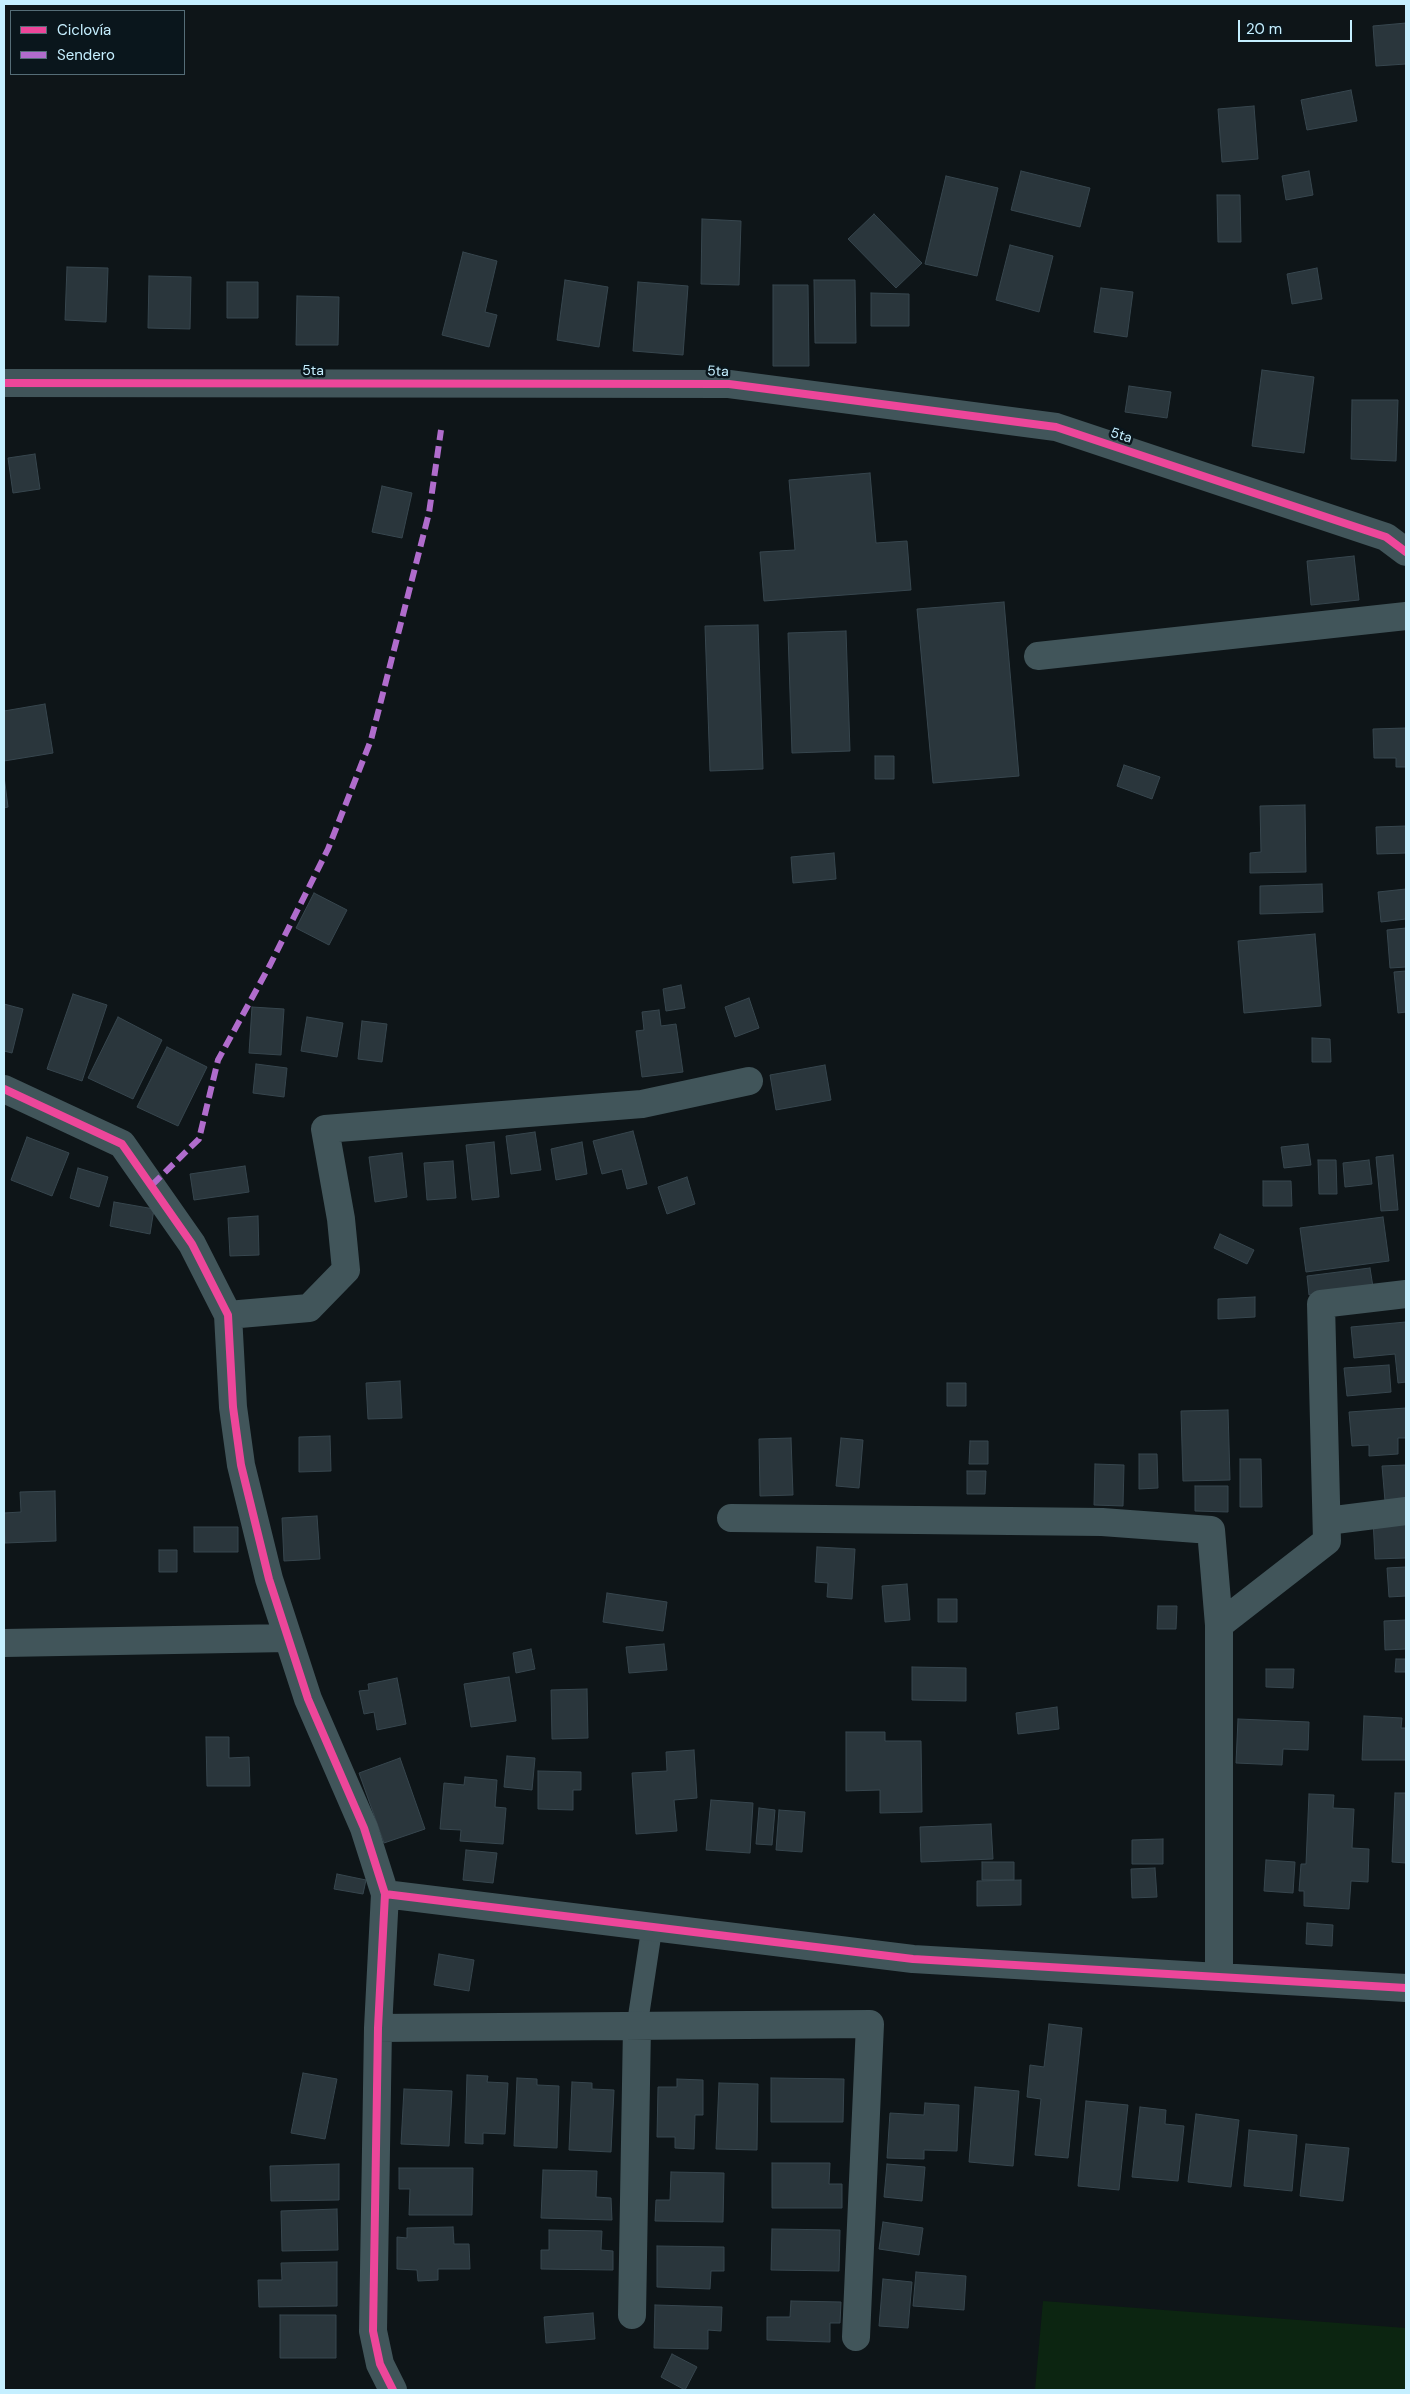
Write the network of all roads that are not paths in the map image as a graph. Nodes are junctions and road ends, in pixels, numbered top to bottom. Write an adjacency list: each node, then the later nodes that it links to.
1 (4, 383): 2 (street, 5ta)
2 (1406, 552)
3 (1406, 616): 4 (street)
4 (1038, 656)
5 (749, 1081): 8 (street)
6 (4, 1089): 8 (street)
7 (1406, 1294): 11 (street)
8 (228, 1315): 13 (street)
9 (1406, 1512): 11 (street)
10 (731, 1518): 12 (street)
11 (1327, 1521): 12 (street)
12 (1219, 1625): 17 (street)
13 (288, 1638): 14 (street); 15 (street)
14 (4, 1643)
15 (385, 1894): 16 (street); 20 (street)
16 (652, 1927): 17 (street); 19 (lane)
17 (1219, 1977): 18 (street)
18 (1406, 1988)
19 (638, 2026): 20 (street); 21 (street); 22 (street)
20 (378, 2028): 23 (street)
21 (632, 2315)
22 (856, 2337)
23 (393, 2390)

